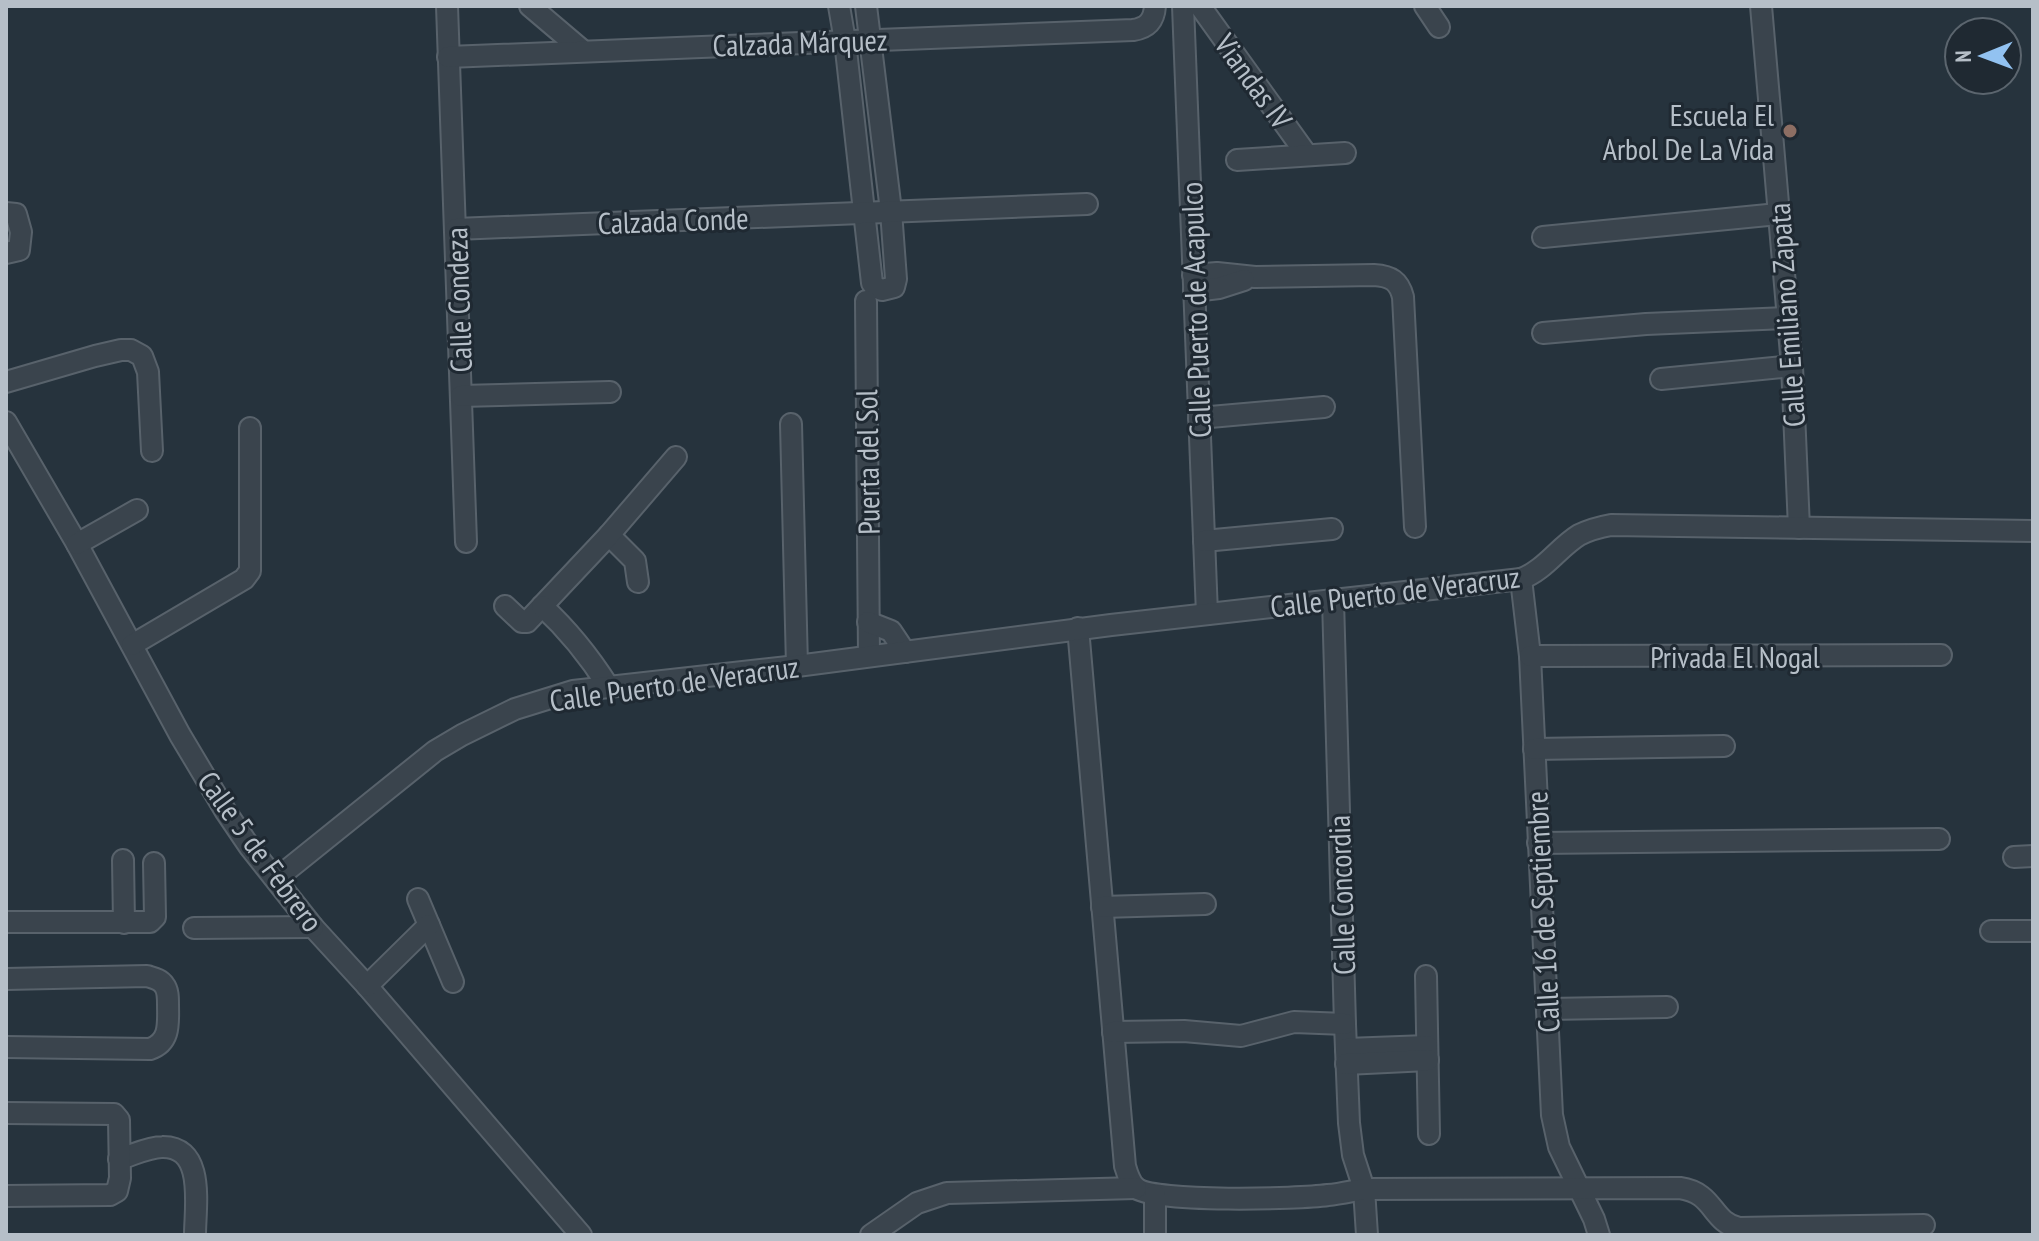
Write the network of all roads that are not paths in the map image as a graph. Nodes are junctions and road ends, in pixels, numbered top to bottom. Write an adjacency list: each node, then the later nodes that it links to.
1 (447, 6): 14 (street, Calle Condeza)
2 (530, 6): 13 (street)
3 (839, 6): 12 (street)
4 (866, 6): 11 (street)
5 (1183, 6): 26 (street, Calle Puerto de Acapulco)
6 (1200, 6): 16 (street, Viandas IV)
7 (1425, 6): 10 (street)
8 (1761, 6): 22 (street, Calle Emiliano Zapata)
9 (1152, 14): 11 (street, Calzada Márquez)
10 (1439, 27)
11 (871, 39): 12 (street, Calzada Márquez); 19 (street)
12 (845, 41): 13 (street, Calzada Márquez); 21 (street)
13 (583, 51): 14 (street, Calzada Márquez)
14 (448, 57): 23 (street, Calle Condeza)
15 (1345, 153): 16 (street)
16 (1307, 155): 17 (street)
17 (1237, 160)
18 (1087, 204): 19 (street, Calzada Conde)
19 (891, 211): 21 (street, Calzada Conde); 21 (street)
20 (6, 213): 25 (street)
21 (865, 213): 23 (street, Calzada Conde)
22 (1778, 214): 24 (street); 28 (street, Calle Emiliano Zapata)
23 (456, 229): 34 (street, Calle Condeza)
24 (1543, 237)
25 (6, 253)
26 (1194, 283): 36 (street, Calle Puerto de Acapulco); 43 (street)
27 (866, 301): 57 (street, Puerta del Sol)
28 (1787, 318): 29 (street); 30 (street, Calle Emiliano Zapata)
29 (1543, 333)
30 (1792, 366): 31 (street); 44 (street, Calle Emiliano Zapata)
31 (1661, 379)
32 (6, 382): 40 (street)
33 (610, 392): 34 (street)
34 (461, 396): 49 (street, Calle Condeza)
35 (1324, 407): 36 (street)
36 (1199, 418): 48 (street, Calle Puerto de Acapulco)
37 (6, 422): 50 (street, Calle 5 de Febrero)
38 (791, 424): 64 (street)
39 (250, 428): 59 (street)
40 (152, 451)
41 (676, 457): 47 (street)
42 (137, 510): 50 (street)
43 (1415, 527)
44 (1799, 528): 46 (street, Calle Puerto de Veracruz); 51 (street, Calle Puerto de Veracruz)
45 (1332, 529): 48 (street)
46 (2033, 531)
47 (609, 535): 52 (street); 55 (street)
48 (1204, 541): 56 (street, Calle Puerto de Acapulco)
49 (466, 542)
50 (77, 544): 59 (street, Calle 5 de Febrero)
51 (1521, 579): 53 (street, Calle Puerto de Veracruz); 63 (street, Calle 16 de Septiembre)
52 (638, 582)
53 (1333, 600): 56 (street, Calle Puerto de Veracruz); 89 (street, Calle Concordia)
54 (505, 606): 55 (street)
55 (542, 606): 65 (street)
56 (1207, 614): 58 (street, Calle Puerto de Veracruz)
57 (868, 622): 60 (street); 62 (street, Puerta del Sol)
58 (1078, 628): 60 (street, Calle Puerto de Veracruz); 75 (street)
59 (132, 645): 72 (street, Calle 5 de Febrero)
60 (905, 652): 62 (street, Calle Puerto de Veracruz)
61 (1941, 655): 63 (street, Privada El Nogal)
62 (869, 656): 64 (street, Calle Puerto de Veracruz)
63 (1530, 656): 67 (street, Calle 16 de Septiembre)
64 (797, 666): 65 (street, Calle Puerto de Veracruz)
65 (608, 686): 72 (street, Calle Puerto de Veracruz)
66 (1724, 746): 67 (street)
67 (1534, 749): 69 (street, Calle 16 de Septiembre)
68 (1939, 839): 69 (street)
69 (1538, 843): 88 (street, Calle 16 de Septiembre)
70 (123, 860): 77 (street)
71 (154, 863): 77 (street)
72 (276, 879): 79 (street, Calle 5 de Febrero)
73 (418, 899): 78 (street)
74 (1205, 904): 75 (street)
75 (1102, 907): 90 (street)
76 (6, 922): 77 (street)
77 (124, 923)
78 (429, 925): 85 (street); 86 (street)
79 (313, 927): 80 (street); 86 (street, Calle 5 de Febrero)
80 (194, 928)
81 (1991, 931): 82 (street)
82 (2033, 931)
83 (1426, 976): 92 (street)
84 (6, 979): 91 (street)
85 (453, 982)
86 (367, 986): 103 (street, Calle 5 de Febrero)
87 (1667, 1007): 88 (street)
88 (1547, 1009): 97 (street, Calle 16 de Septiembre)
89 (1345, 1024): 90 (street); 93 (street, Calle Concordia)
90 (1113, 1032): 99 (street)
91 (6, 1047)
92 (1427, 1053): 93 (street); 95 (street)
93 (1346, 1056): 98 (street, Calle Concordia)
94 (6, 1113): 96 (street)
95 (1429, 1134)
96 (119, 1159): 100 (street); 102 (street)
97 (1578, 1187): 98 (street); 101 (street); 107 (street, Calle 16 de Septiembre)
98 (1364, 1189): 99 (street); 106 (street, Calle Concordia)
99 (1146, 1192): 104 (street); 105 (street)
100 (6, 1196)
101 (1924, 1225)
102 (195, 1235)
103 (581, 1235)
104 (871, 1235)
105 (1155, 1235)
106 (1367, 1235)
107 (1599, 1235)

